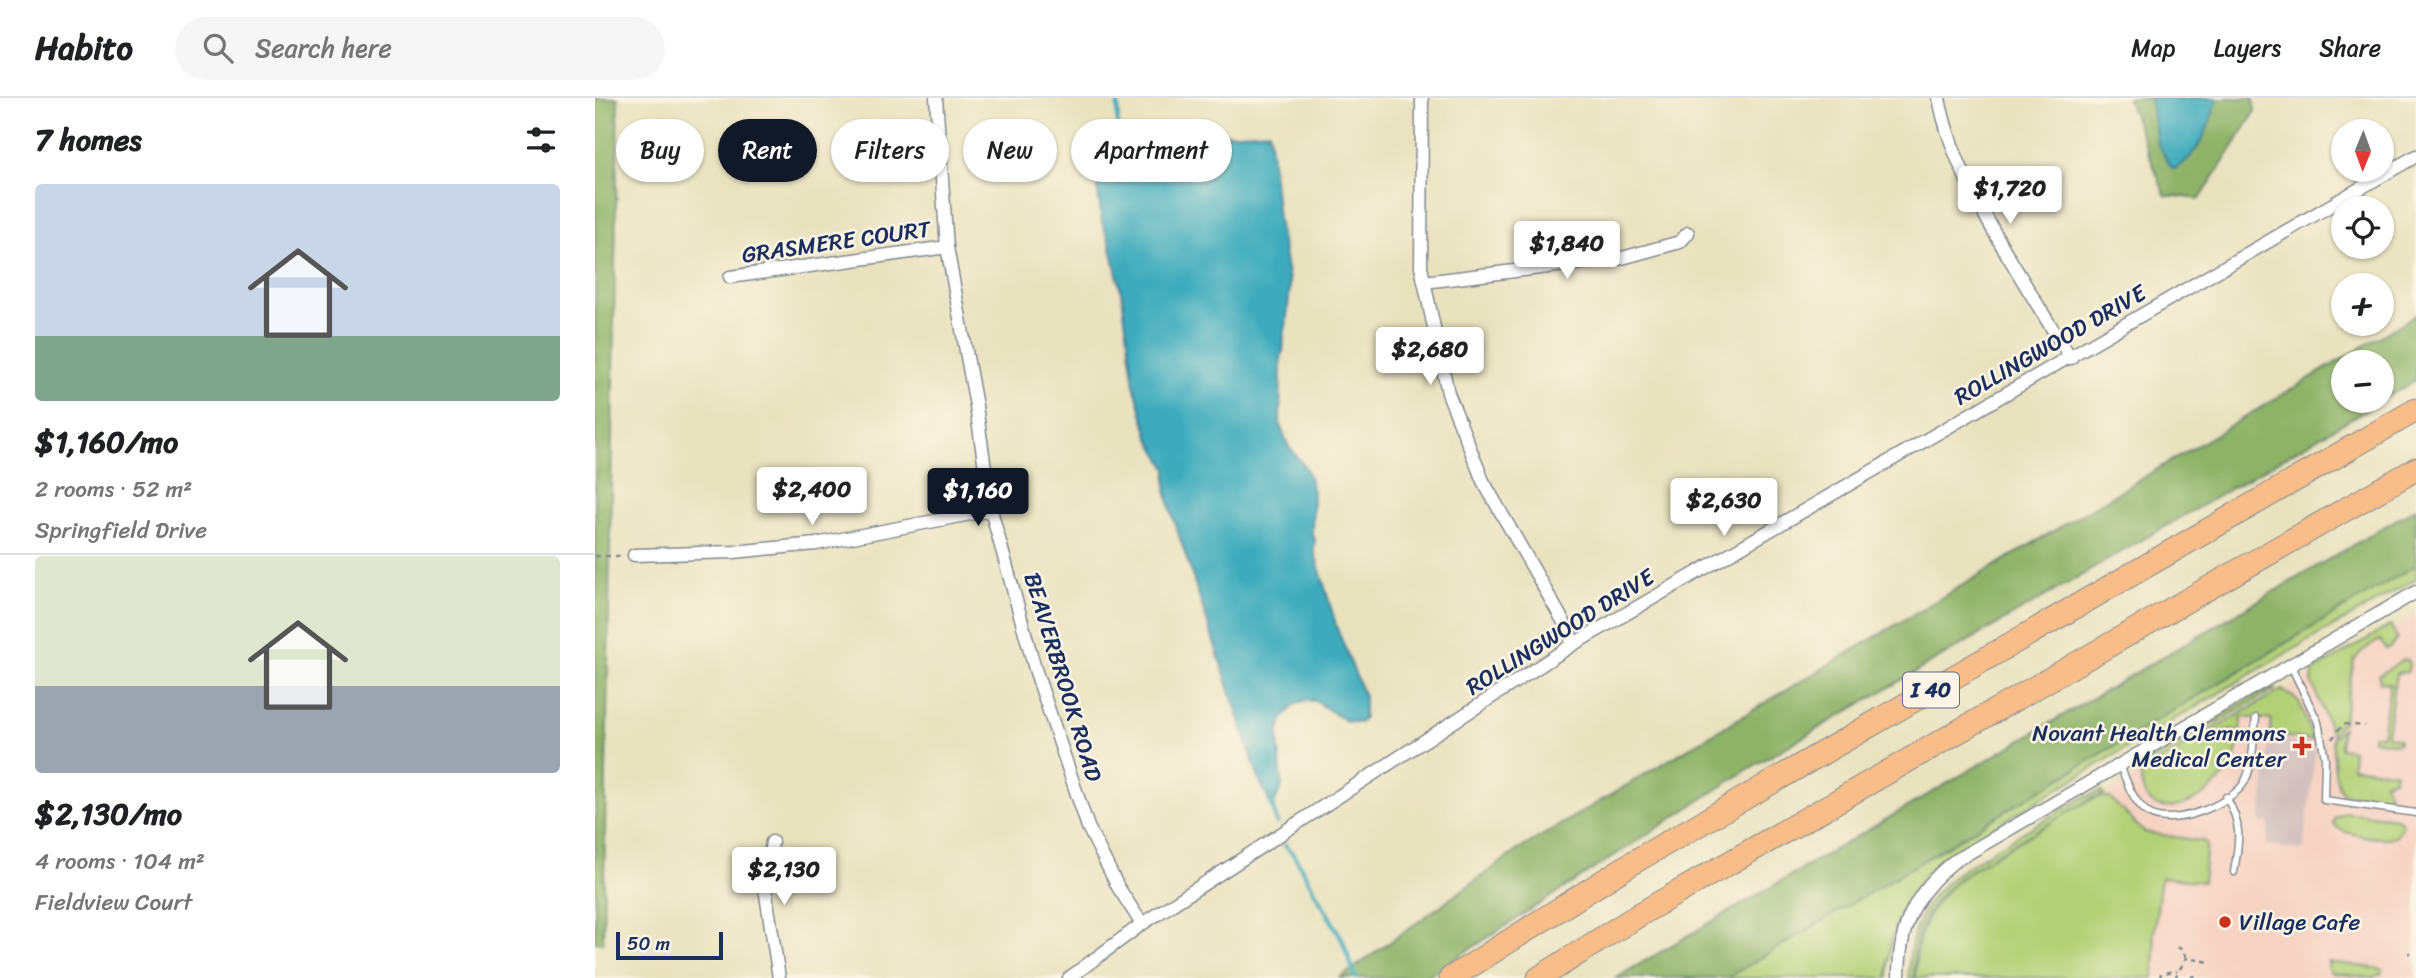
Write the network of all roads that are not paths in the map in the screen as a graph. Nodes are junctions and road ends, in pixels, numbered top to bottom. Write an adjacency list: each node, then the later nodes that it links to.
1 (936, 98): 6 (street, BEAVERBROOK ROAD)
2 (1422, 98): 8 (street)
3 (1939, 98): 9 (street)
4 (2416, 156): 9 (street, ROLLINGWOOD DRIVE)
5 (1688, 233): 8 (street)
6 (947, 247): 7 (street, GRASMERE COURT); 12 (street, BEAVERBROOK ROAD)
7 (730, 277)
8 (1424, 282): 15 (street)
9 (2071, 358): 15 (street, ROLLINGWOOD DRIVE)
10 (2416, 410): 26 (highway, I 40)
11 (2416, 468): 27 (highway, I 40)
12 (991, 510): 13 (street); 23 (street, BEAVERBROOK ROAD)
13 (634, 555)
14 (2416, 592): 16 (street)
15 (1572, 645): 23 (street, ROLLINGWOOD DRIVE)
16 (2290, 664): 18 (street); 20 (lane)
17 (2256, 718): 19 (lane)
18 (2119, 764): 19 (lane); 28 (street)
19 (2227, 797): 22 (lane)
20 (2416, 813)
21 (772, 842): 24 (street)
22 (2234, 872)
23 (1142, 924): 25 (street, ROLLINGWOOD DRIVE)
24 (779, 978)
25 (1069, 978)
26 (1451, 978)
27 (1539, 978)
28 (1899, 978)

